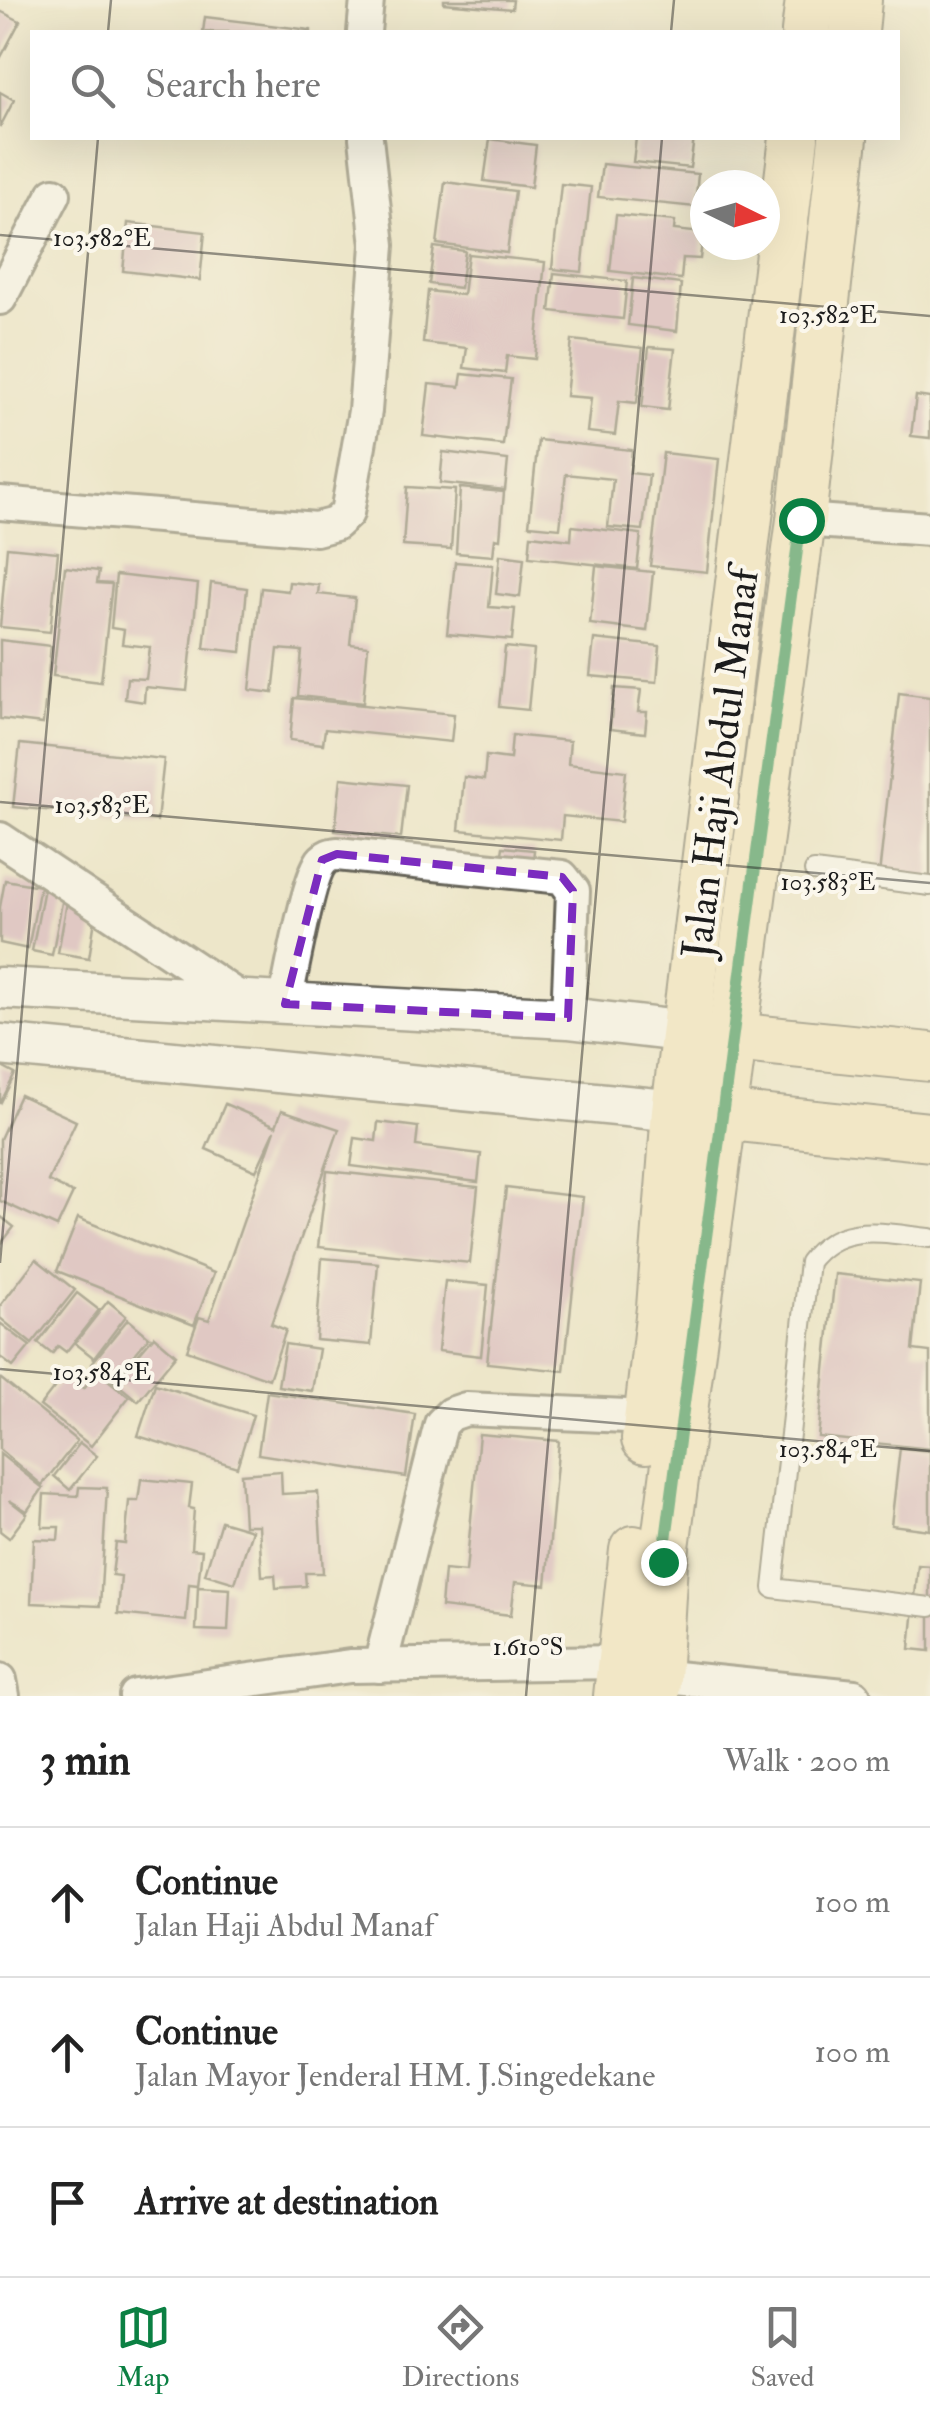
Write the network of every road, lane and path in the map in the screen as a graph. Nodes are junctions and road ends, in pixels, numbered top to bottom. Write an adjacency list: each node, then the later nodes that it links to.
1 (367, 0): 4 (street)
2 (810, 0): 5 (main road)
3 (858, 0): 6 (main road)
4 (364, 30)
5 (806, 30)
6 (854, 30)
7 (366, 140): 12 (street)
8 (794, 140): 22 (main road, Jalan Haji Abdul Manaf)
9 (842, 140): 13 (main road, Jalan Haji Abdul Manaf)
10 (54, 194): 11 (street)
11 (0, 298)
12 (0, 503)
13 (801, 520): 14 (street); 23 (main road, Jalan Haji Abdul Manaf)
14 (930, 529)
15 (0, 839): 19 (street)
16 (814, 871): 17 (lane)
17 (930, 886)
18 (0, 988): 19 (street)
19 (241, 1000): 20 (street)
20 (285, 1004): 21 (street); 21 (street)
21 (568, 1018): 22 (street)
22 (686, 1031): 23 (street); 26 (main road, Jalan Haji Abdul Manaf)
23 (733, 1037): 25 (main road); 26 (main road, Jalan Haji Abdul Manaf)
24 (0, 1045): 26 (street)
25 (930, 1057)
26 (698, 1113): 27 (main road); 29 (main road); 33 (main road)
27 (930, 1138)
28 (930, 1238): 30 (lane)
29 (649, 1418): 31 (street); 33 (main road)
30 (930, 1607)
31 (380, 1666): 33 (street); 35 (street)
32 (0, 1680): 34 (street)
33 (637, 1682): 36 (street)
34 (3, 1696)
35 (136, 1696)
36 (854, 1696)

